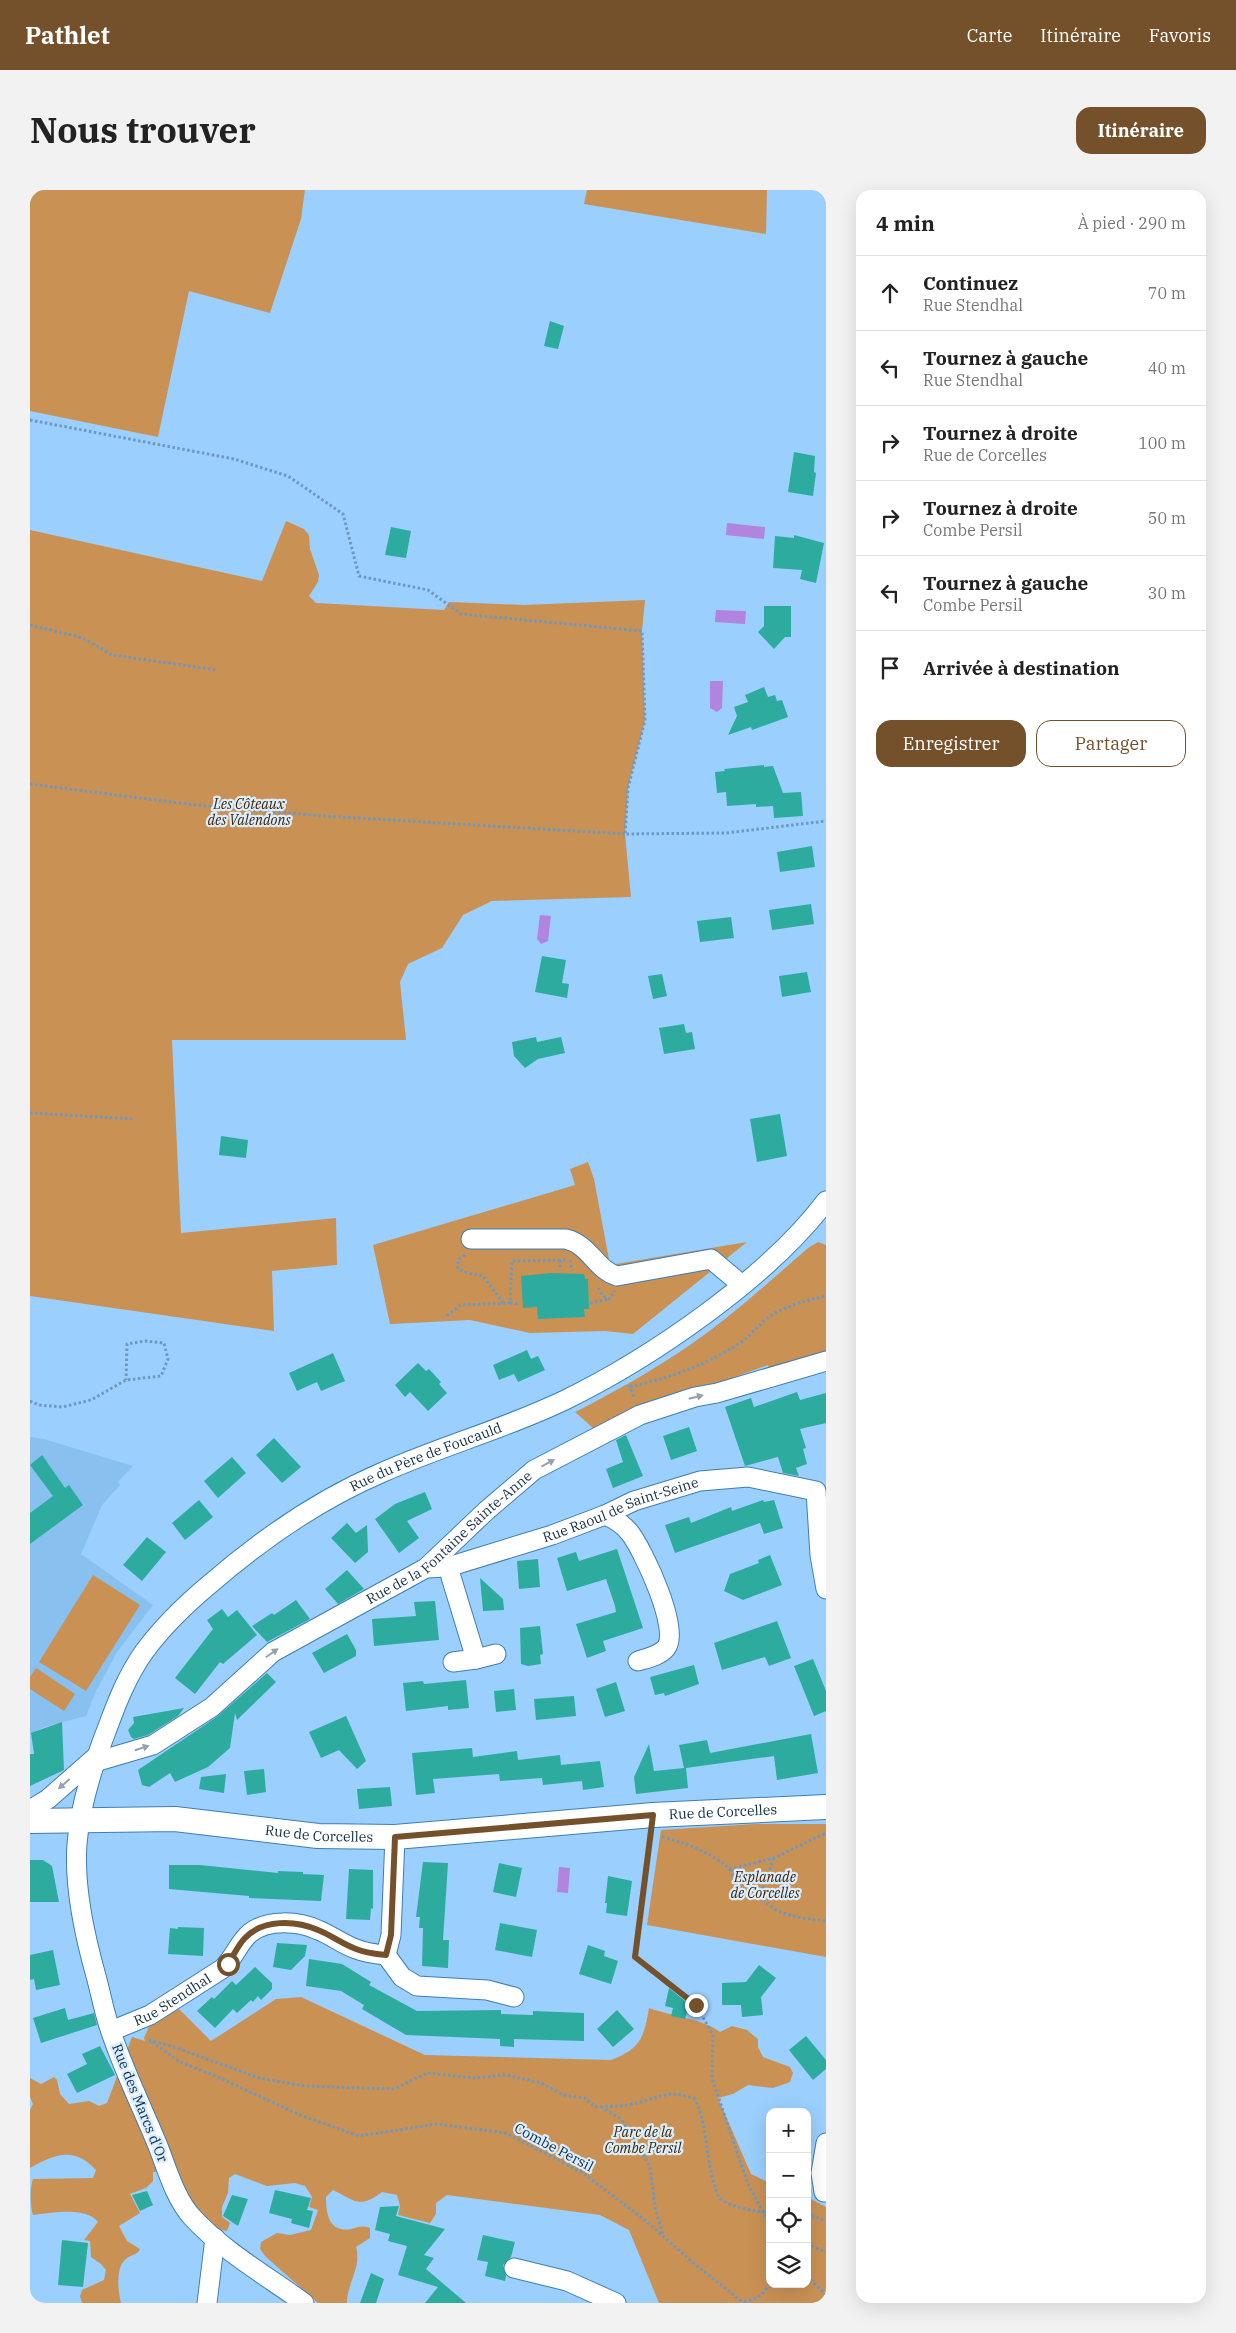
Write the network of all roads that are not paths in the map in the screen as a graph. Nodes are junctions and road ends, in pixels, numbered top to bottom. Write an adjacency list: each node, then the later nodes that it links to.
1 (826, 1201): 2 (street)
2 (820, 1222): 4 (street, Rue du Père de Foucauld)
3 (471, 1239): 4 (street)
4 (742, 1285): 15 (street, Rue du Père de Foucauld)
5 (826, 1361): 9 (street, Rue de la Fontaine Sainte-Anne, one-way to 5)
6 (821, 1490): 7 (street, Rue Raoul de Saint-Seine); 10 (street, Rue Raoul de Saint-Seine)
7 (605, 1515): 8 (street, Rue Raoul de Saint-Seine); 13 (street)
8 (448, 1567): 9 (street, Rue Raoul de Saint-Seine); 12 (street)
9 (426, 1568): 15 (street, Rue de la Fontaine Sainte-Anne, one-way to 9)
10 (826, 1589)
11 (496, 1654): 12 (street)
12 (476, 1659): 14 (street)
13 (638, 1661)
14 (453, 1662)
15 (96, 1759): 17 (street, Rue du Père de Foucauld, one-way to 17); 18 (street, Rue du Père de Foucauld)
16 (826, 1807): 20 (main road, Rue de Corcelles)
17 (30, 1810)
18 (82, 1820): 19 (main road, Rue de Corcelles); 20 (main road, Rue de Corcelles); 23 (street, Rue des Marcs d'Or)
19 (30, 1821)
20 (395, 1837): 21 (street)
21 (386, 1955): 22 (street); 23 (street, Rue Stendhal)
22 (514, 1997)
23 (110, 2031): 26 (street, Rue des Marcs d'Or)
24 (826, 2143): 25 (street)
25 (824, 2192)
26 (215, 2238): 28 (street); 29 (street, Rue des Marcs d'Or)
27 (514, 2268): 30 (street)
28 (207, 2303)
29 (304, 2303)
30 (616, 2303)

